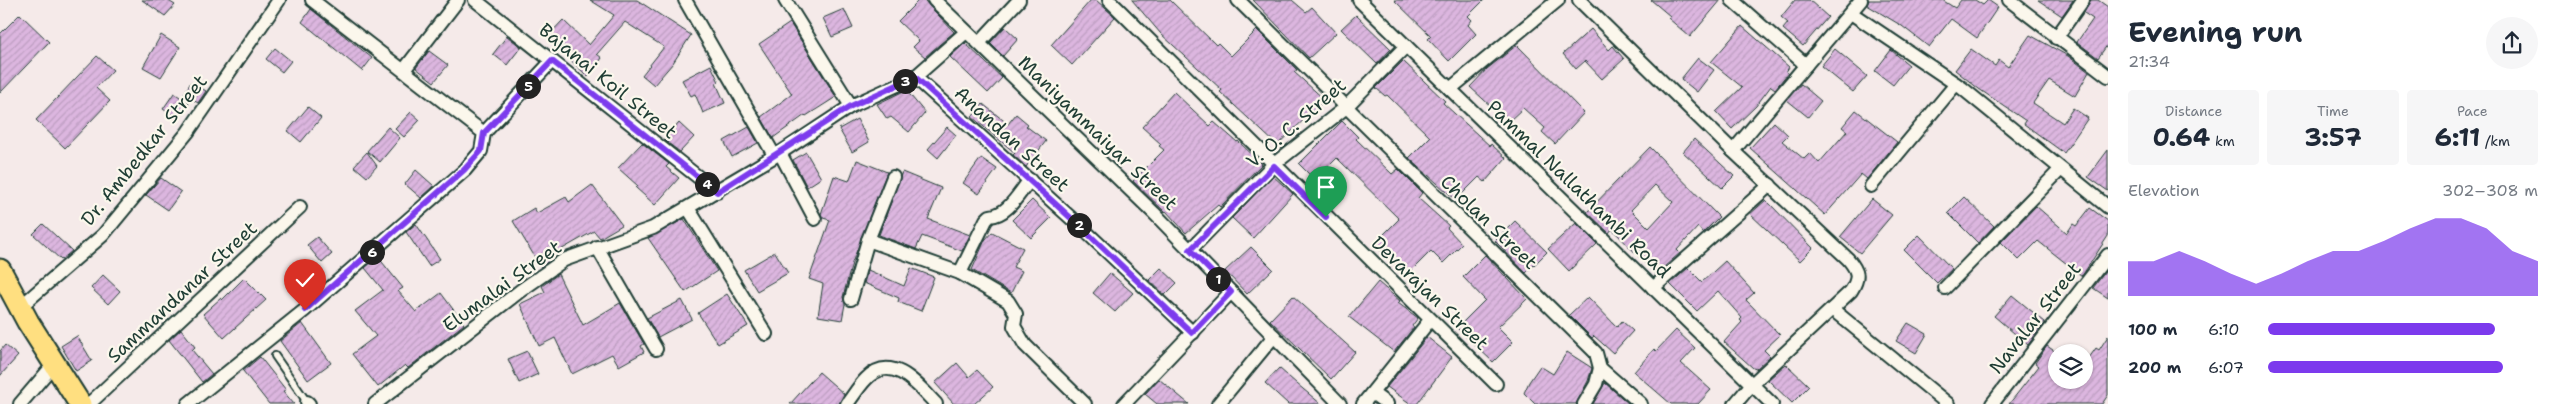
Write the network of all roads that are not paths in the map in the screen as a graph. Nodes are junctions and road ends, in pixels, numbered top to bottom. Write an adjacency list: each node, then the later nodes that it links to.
1 (279, 0): 56 (street, Dr. Ambedkar Street)
2 (312, 0): 25 (street)
3 (458, 0): 25 (street)
4 (475, 0): 23 (street, Bajanai Koil Street)
5 (685, 0): 34 (street)
6 (785, 0): 30 (street)
7 (934, 0): 19 (street, Maniyammaiyar Street)
8 (1019, 0): 21 (street)
9 (1109, 0): 35 (street, Devarajan Street)
10 (1238, 0): 31 (street, Cholan Street)
11 (1359, 0): 22 (street, Pammal Nallathambi Road)
12 (1558, 0): 29 (street)
13 (1579, 0): 33 (street)
14 (1732, 0): 24 (street)
15 (1861, 0): 18 (street)
16 (2009, 0): 20 (street)
17 (2083, 0): 20 (street)
18 (1851, 13): 24 (street); 28 (street)
19 (966, 32): 21 (street, Maniyammaiyar Street); 27 (street, Elumalai Street)
20 (2056, 38): 26 (street)
21 (979, 43): 48 (street, Maniyammaiyar Street)
22 (1406, 46): 29 (street, Pammal Nallathambi Road); 31 (street, V. O. C. Street)
23 (552, 61): 32 (street); 41 (street, Bajanai Koil Street)
24 (1806, 65): 33 (street)
25 (404, 70): 32 (street)
26 (2108, 76)
27 (915, 77): 30 (street, Elumalai Street); 38 (street, Anandan Street)
28 (1956, 84): 36 (street); 40 (street)
29 (1450, 89): 52 (street, Pammal Nallathambi Road)
30 (851, 106): 34 (street, Elumalai Street)
31 (1345, 108): 35 (street, V. O. C. Street); 65 (street, Cholan Street)
32 (484, 133): 73 (street)
33 (1733, 151): 39 (street)
34 (777, 154): 41 (street, Elumalai Street); 45 (street)
35 (1274, 166): 48 (street, V. O. C. Street); 58 (street, Devarajan Street)
36 (2060, 170): 43 (street); 53 (street)
37 (893, 177): 46 (street)
38 (1030, 180): 51 (street); 59 (street, Anandan Street)
39 (1770, 185): 52 (street); 57 (street)
40 (1871, 186)
41 (717, 192): 44 (street, Elumalai Street)
42 (300, 207): 72 (street, Sammandanar Street)
43 (2108, 207)
44 (688, 208): 47 (street, Elumalai Street); 60 (street)
45 (815, 219)
46 (868, 240): 51 (street); 55 (street)
47 (597, 247): 62 (street); 74 (street, Elumalai Street)
48 (1190, 250): 54 (street, Maniyammaiyar Street)
49 (2108, 255): 88 (street, Navalar Street)
50 (0, 270): 56 (main road)
51 (960, 273): 77 (street)
52 (1653, 288): 67 (street, Pammal Nallathambi Road)
53 (1945, 288)
54 (1231, 292): 59 (street); 61 (street, Maniyammaiyar Street)
55 (851, 299)
56 (20, 307): 64 (main road)
57 (1832, 309): 67 (street); 87 (street)
58 (1430, 320): 66 (street, Devarajan Street); 68 (street)
59 (1192, 333): 78 (street)
60 (766, 334)
61 (1274, 336): 79 (street); 80 (street, Maniyammaiyar Street)
62 (656, 349)
63 (275, 356): 69 (lane)
64 (55, 363): 70 (street); 71 (main road)
65 (1600, 368): 83 (street); 84 (street)
66 (1496, 384)
67 (1752, 384): 85 (street); 86 (street, Pammal Nallathambi Road)
68 (1372, 393): 81 (street); 82 (street)
69 (308, 403)
70 (20, 404)
71 (80, 404)
72 (89, 404)
73 (188, 404)
74 (375, 404)
75 (847, 404): 76 (street)
76 (936, 404)
77 (1085, 404)
78 (1124, 404)
79 (1218, 404)
80 (1340, 404)
81 (1363, 404)
82 (1387, 404)
83 (1584, 404)
84 (1641, 404)
85 (1735, 404)
86 (1772, 404)
87 (1948, 404)
88 (1992, 404)

